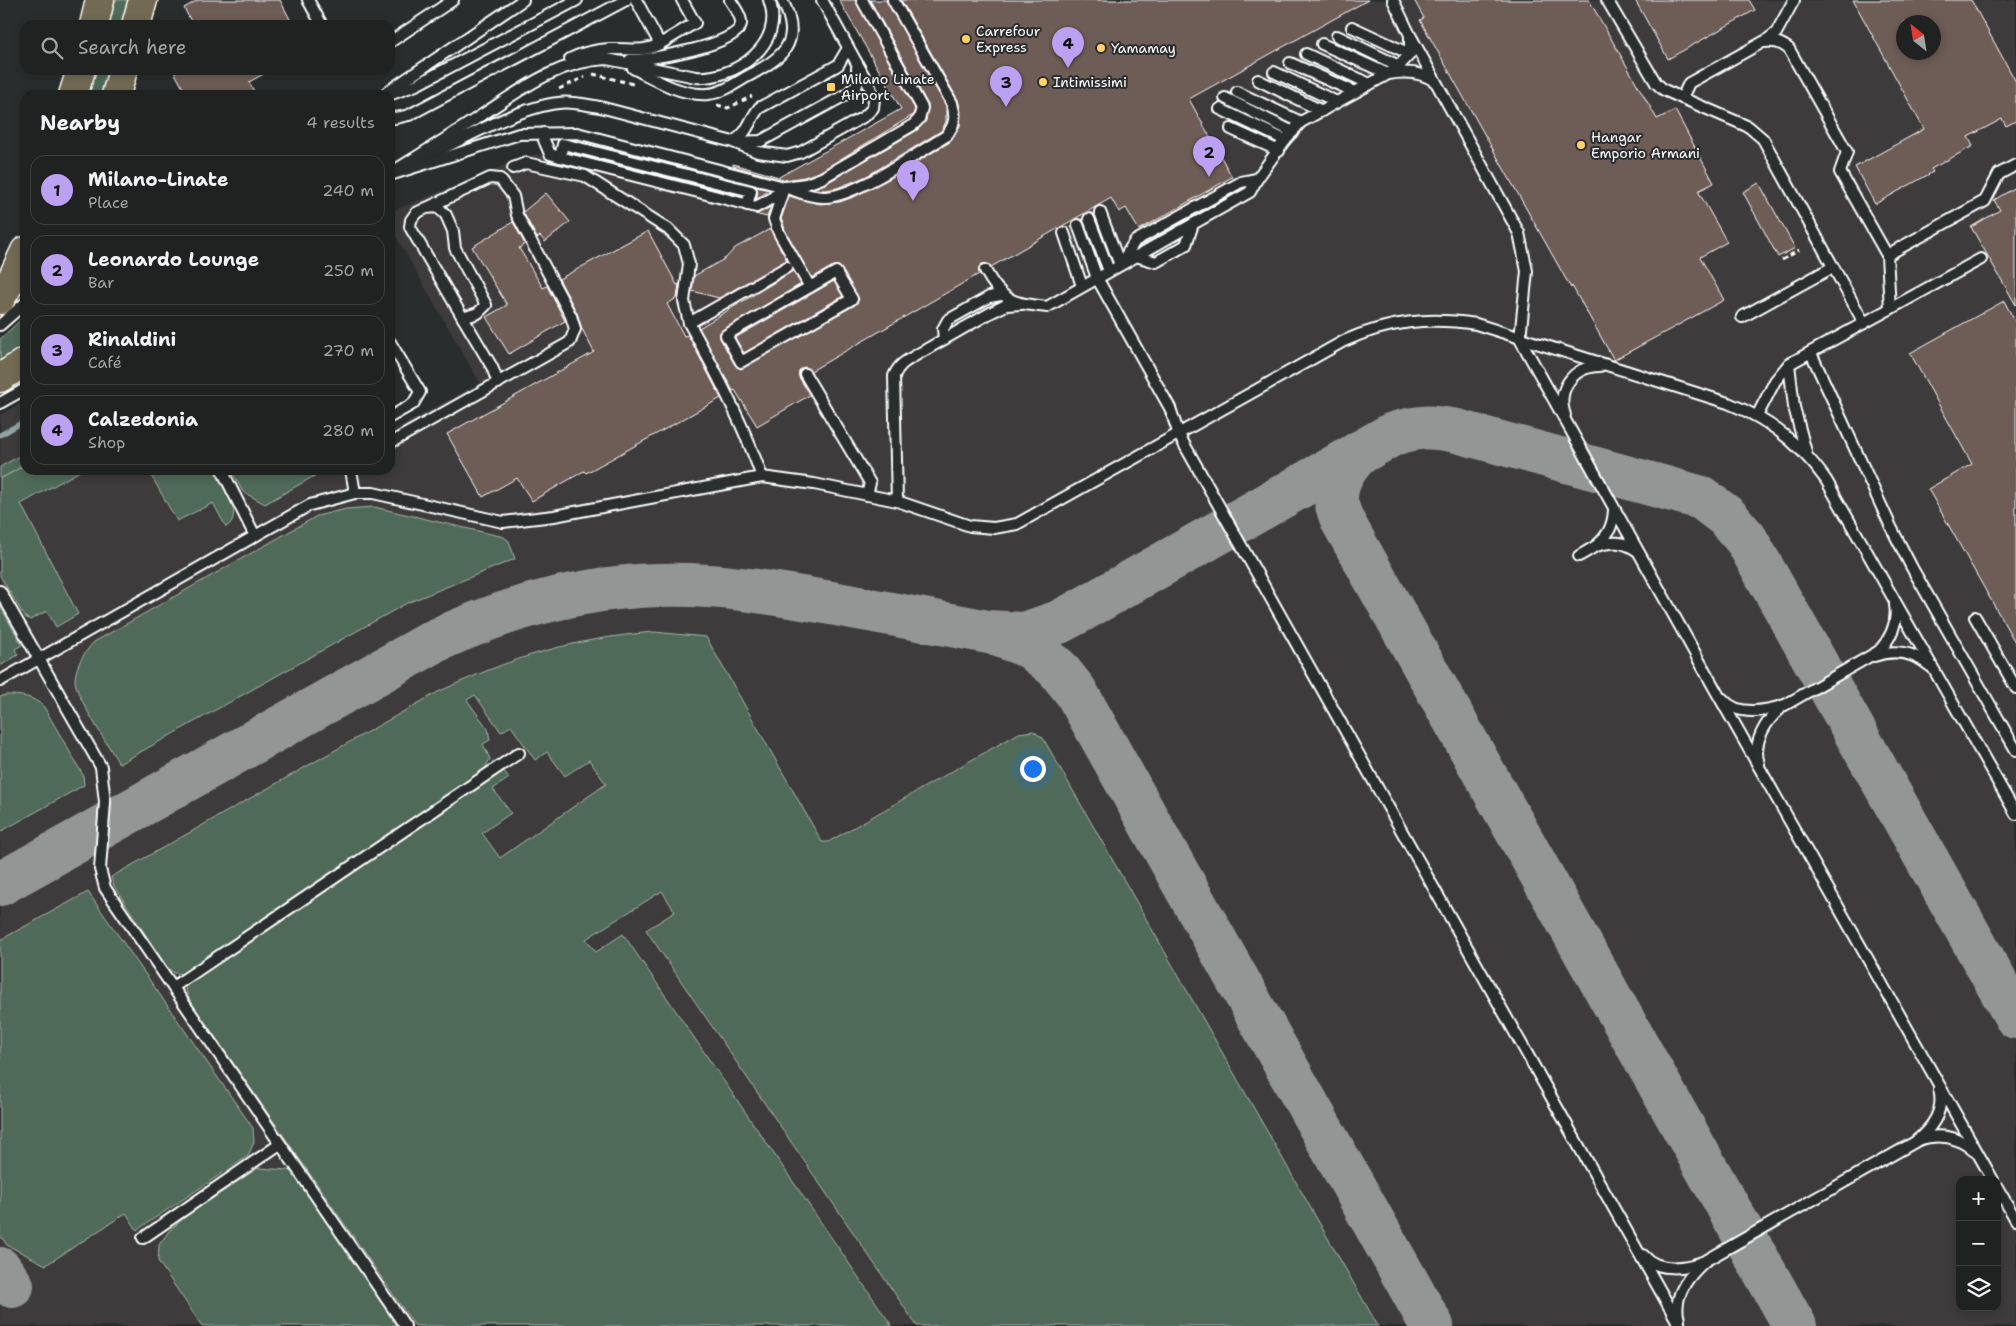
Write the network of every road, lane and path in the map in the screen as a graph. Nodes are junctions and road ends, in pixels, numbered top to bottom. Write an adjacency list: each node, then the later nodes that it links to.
1 (100, 0): 20 (main road)
2 (143, 0): 21 (main road)
3 (151, 0): 22 (lane)
4 (308, 0): 23 (lane)
5 (453, 0): 27 (lane)
6 (523, 0): 49 (lane)
7 (578, 0): 52 (lane)
8 (626, 0): 58 (lane)
9 (636, 0): 29 (lane)
10 (682, 0): 29 (lane)
11 (730, 0): 34 (lane)
12 (769, 0): 35 (lane)
13 (782, 0): 35 (lane)
14 (822, 0): 31 (lane)
15 (862, 0): 72 (lane)
16 (893, 0): 72 (lane)
17 (1393, 0): 25 (lane)
18 (1607, 0): 54 (lane)
19 (1794, 0): 28 (lane)
20 (95, 20)
21 (138, 20)
22 (140, 20)
23 (319, 20)
24 (1352, 28): 33 (lane)
25 (1410, 35): 33 (lane); 46 (lane)
26 (1337, 36): 38 (lane)
27 (395, 39)
28 (1763, 42): 54 (lane); 80 (lane)
29 (660, 44): 43 (lane)
30 (1322, 44): 40 (lane)
31 (848, 48): 37 (lane); 64 (lane)
32 (1306, 54): 45 (lane)
33 (1410, 54): 38 (lane)
34 (606, 59): 35 (lane); 43 (lane)
35 (623, 63)
36 (1290, 63): 51 (lane)
37 (857, 64): 64 (lane); 64 (lane)
38 (1399, 66): 40 (lane)
39 (1274, 72): 55 (lane)
40 (1388, 74): 45 (lane); 46 (lane)
41 (79, 75): 47 (main road)
42 (122, 75): 48 (main road)
43 (544, 75): 68 (lane)
44 (1258, 80): 57 (lane)
45 (1370, 84): 51 (lane)
46 (1437, 84): 104 (lane)
47 (75, 90)
48 (117, 90)
49 (389, 90)
50 (1237, 92): 59 (lane)
51 (1356, 92): 55 (lane)
52 (395, 93)
53 (1225, 98): 61 (lane)
54 (1682, 98): 87 (lane)
55 (1337, 102): 57 (lane)
56 (1220, 109): 63 (lane)
57 (1322, 111): 59 (lane)
58 (395, 118)
59 (1301, 122): 61 (lane)
60 (1231, 129): 65 (lane)
61 (1293, 132): 63 (lane)
62 (544, 133): 70 (lane); 72 (lane); 72 (lane)
63 (1285, 140): 65 (lane)
64 (733, 142): 69 (lane)
65 (1279, 151): 71 (lane)
66 (2016, 165): 80 (lane)
67 (513, 168): 100 (lane)
68 (395, 172)
69 (395, 173)
70 (395, 173)
71 (1257, 179): 76 (lane); 85 (lane)
72 (784, 187): 92 (lane)
73 (426, 208): 99 (lane); 99 (lane); 113 (lane)
74 (1100, 212): 85 (lane)
75 (1089, 219): 89 (lane)
76 (1193, 224): 81 (lane); 81 (lane)
77 (1078, 226): 90 (lane)
78 (1064, 233): 91 (lane)
79 (1799, 250): 83 (path)
80 (1887, 255): 97 (lane)
81 (1136, 256): 85 (lane)
82 (1981, 259): 97 (lane)
83 (1782, 260)
84 (20, 262): 94 (main road)
85 (1120, 265): 89 (lane)
86 (787, 267): 100 (lane)
87 (1832, 267): 98 (lane); 101 (lane)
88 (985, 270): 93 (lane)
89 (1110, 271): 90 (lane)
90 (1097, 278): 91 (lane); 120 (lane)
91 (1082, 286): 95 (lane)
92 (810, 287): 92 (lane)
93 (1001, 295): 95 (lane); 103 (lane)
94 (0, 300)
95 (1020, 304): 103 (lane)
96 (20, 307): 102 (lane)
97 (1890, 309): 101 (lane)
98 (1742, 317)
99 (463, 318): 113 (lane)
100 (689, 323): 125 (lane)
101 (1864, 323): 106 (lane)
102 (0, 325)
103 (944, 339): 128 (lane)
104 (1520, 339): 109 (lane); 119 (lane); 120 (lane)
105 (395, 350): 117 (lane)
106 (1810, 353): 107 (lane); 144 (lane)
107 (1789, 364): 118 (lane); 122 (lane)
108 (20, 365): 111 (main road)
109 (1608, 366): 118 (lane); 119 (lane)
110 (806, 374): 127 (lane)
111 (0, 378)
112 (20, 381): 114 (lane)
113 (498, 383): 121 (lane)
114 (0, 392)
115 (20, 392): 116 (lane)
116 (0, 403)
117 (395, 414)
118 (1757, 416): 122 (lane)
119 (1571, 433): 129 (lane)
120 (1179, 435): 128 (lane); 157 (lane)
121 (395, 440)
122 (1806, 453): 135 (lane)
123 (225, 475): 130 (lane)
124 (352, 475): 126 (lane)
125 (762, 477): 126 (lane); 127 (lane)
126 (356, 493): 130 (lane)
127 (868, 496): 128 (lane)
128 (897, 501)
129 (1614, 510): 131 (lane); 132 (lane)
130 (256, 536): 138 (lane)
131 (1596, 546): 132 (lane); 133 (lane)
132 (1637, 551): 142 (lane)
133 (1579, 556)
134 (0, 591): 138 (lane)
135 (1892, 596): 137 (lane); 139 (lane)
136 (1975, 617): 141 (lane)
137 (1871, 657): 139 (lane); 143 (lane)
138 (39, 659): 140 (lane); 148 (lane)
139 (1934, 670): 147 (lane)
140 (0, 681)
141 (2016, 688)
142 (1716, 691): 143 (lane); 146 (lane)
143 (1785, 704): 146 (lane)
144 (2016, 750)
145 (519, 753): 148 (lane)
146 (1762, 772): 149 (lane)
147 (2016, 814)
148 (173, 987): 151 (lane)
149 (1937, 1081): 150 (lane); 152 (lane)
150 (1915, 1142): 152 (lane); 158 (lane)
151 (280, 1144): 156 (lane); 159 (lane)
152 (1979, 1155): 153 (lane)
153 (1991, 1176)
154 (2001, 1194): 155 (lane)
155 (2016, 1220)
156 (142, 1238)
157 (1636, 1247): 158 (lane); 160 (lane)
158 (1705, 1261): 160 (lane)
159 (405, 1326)
160 (1681, 1326)

